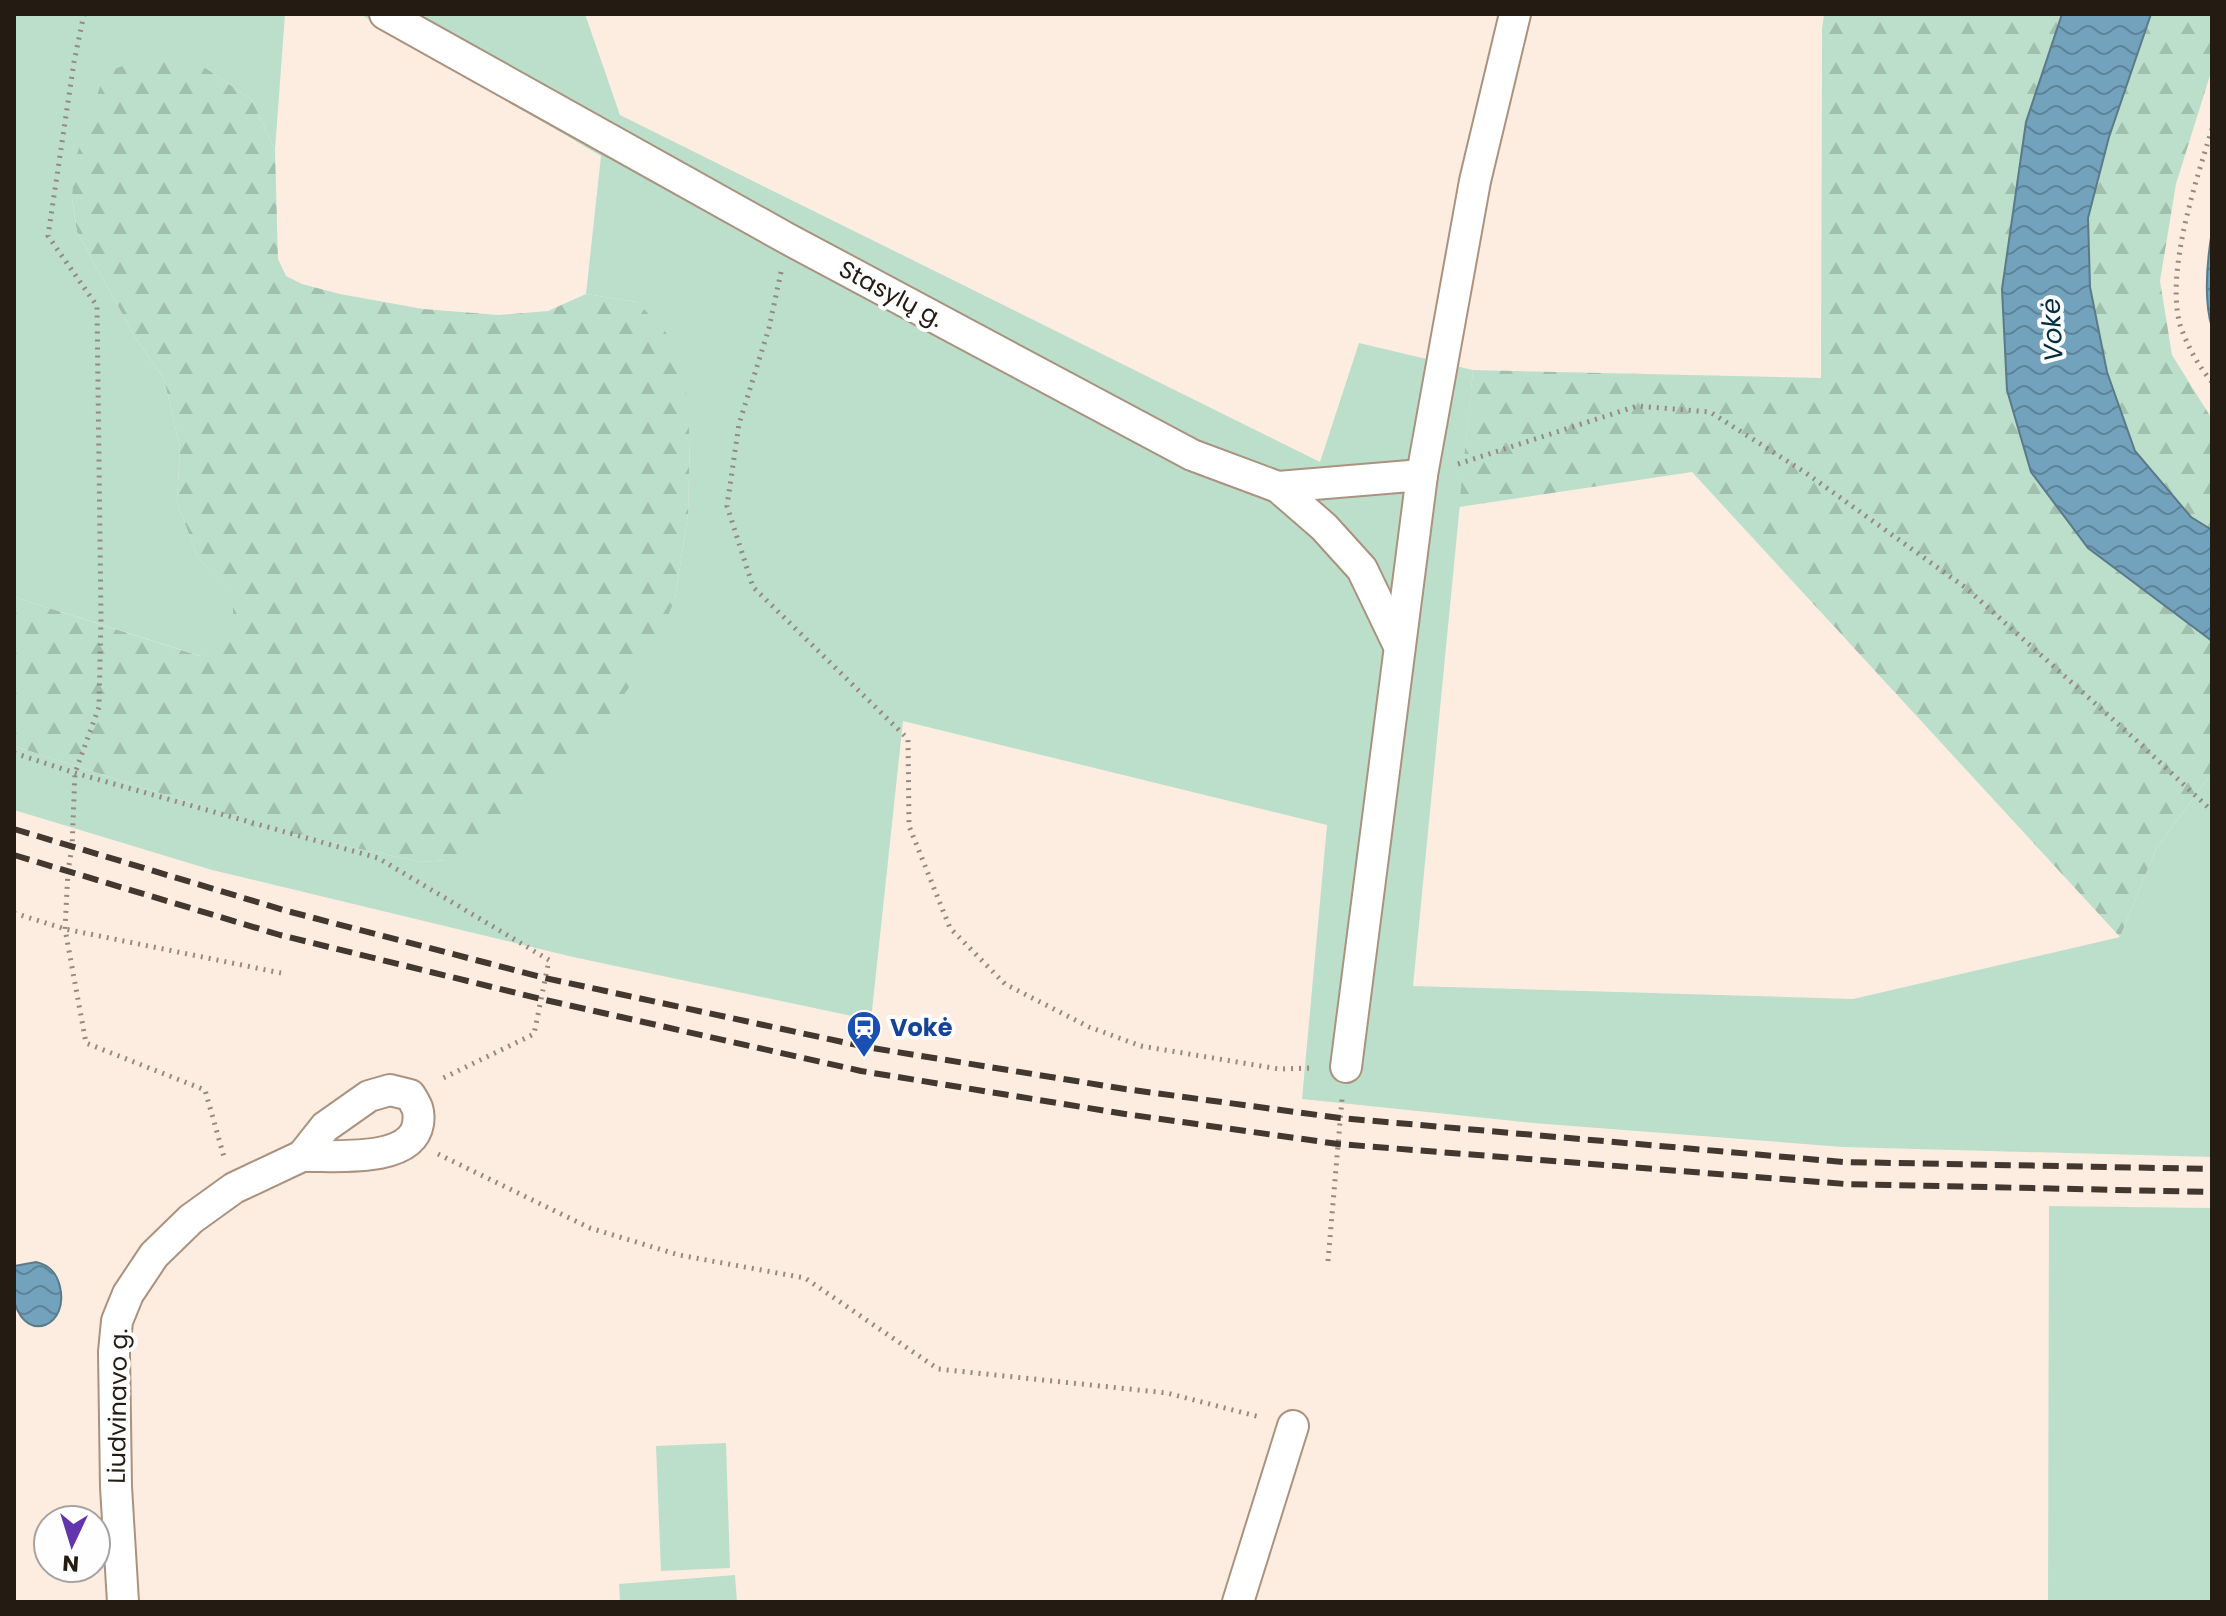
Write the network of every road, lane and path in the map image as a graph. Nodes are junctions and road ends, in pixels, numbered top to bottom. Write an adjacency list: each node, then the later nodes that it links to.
1 (84, 14): 11 (path)
2 (385, 14): 5 (street, Stasylų g.)
3 (1515, 14): 7 (street)
4 (2212, 129): 6 (path)
5 (788, 239): 8 (street, Stasylų g.); 16 (path)
6 (2212, 382)
7 (1422, 475): 8 (street, Stasylų g.); 9 (street); 12 (path)
8 (1278, 487): 9 (street)
9 (1399, 646): 16 (street)
10 (14, 753): 11 (path)
11 (75, 773): 14 (path); 17 (path)
12 (2212, 811)
13 (14, 913): 14 (path)
14 (65, 929): 15 (path); 20 (path)
15 (281, 973)
16 (1346, 1067): 21 (path)
17 (410, 1095): 18 (street); 19 (street, Liudvinavo g.)
18 (407, 1144): 19 (street, Liudvinavo g.); 22 (path)
19 (302, 1156): 20 (street, Liudvinavo g.)
20 (234, 1188): 23 (street, Liudvinavo g.)
21 (1328, 1261)
22 (1293, 1426): 24 (street)
23 (123, 1602)
24 (1238, 1602)

